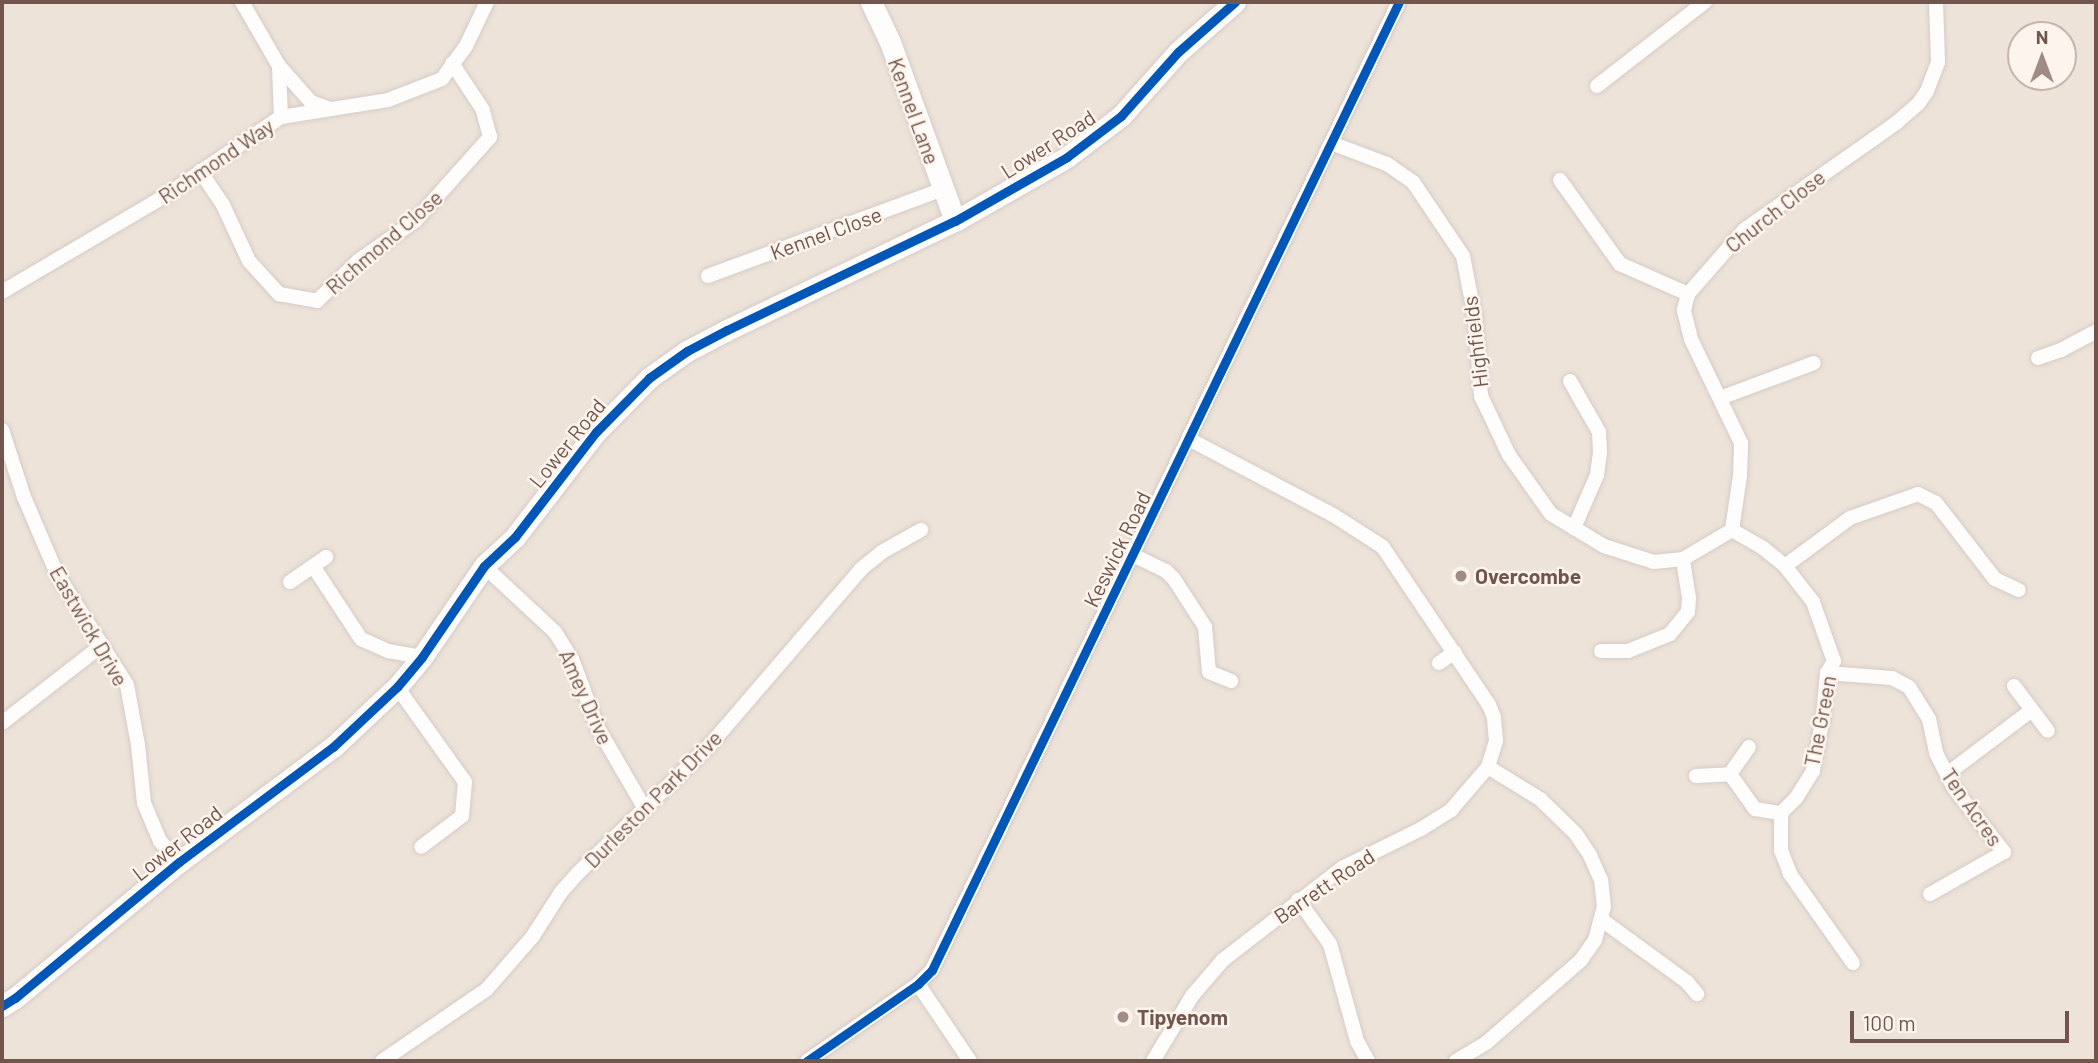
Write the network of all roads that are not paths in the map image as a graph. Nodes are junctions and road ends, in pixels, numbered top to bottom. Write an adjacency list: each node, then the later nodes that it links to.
1 (242, 2): 9 (street)
2 (487, 2): 8 (street, Richmond Way)
3 (871, 2): 16 (street, Kennel Lane)
4 (1399, 2): 13 (street, Keswick Road)
5 (1705, 2): 10 (street)
6 (1936, 2): 20 (street, Church Close)
7 (1233, 3): 17 (street, Lower Road)
8 (452, 63): 11 (street, Richmond Way); 14 (street, Richmond Close)
9 (279, 66): 11 (street); 12 (street)
10 (1597, 86)
11 (333, 110): 12 (street, Richmond Way)
12 (281, 117): 14 (street, Richmond Way)
13 (1331, 143): 27 (street, Keswick Road); 28 (street, Highfields)
14 (200, 171): 19 (street, Richmond Way)
15 (1560, 180): 20 (street)
16 (943, 189): 17 (street, Kennel Lane); 18 (street, Kennel Close)
17 (955, 221): 34 (street, Lower Road)
18 (708, 276)
19 (2, 292)
20 (1688, 294): 25 (street)
21 (2096, 331): 22 (street)
22 (2038, 358)
23 (1814, 363): 25 (street)
24 (1570, 381): 28 (street)
25 (1720, 398): 30 (street)
26 (2, 430): 39 (street, Eastwick Drive)
27 (1189, 439): 31 (street, Keswick Road); 41 (street, Barrett Road)
28 (1574, 528): 33 (street, Highfields)
29 (921, 530): 56 (street, Durleston Park Drive)
30 (1732, 530): 33 (street, Highfields); 36 (street, The Green)
31 (1133, 555): 45 (street); 64 (street, Keswick Road)
32 (326, 557): 35 (street)
33 (1684, 559): 40 (street)
34 (484, 565): 42 (street, Lower Road); 56 (street, Amey Drive)
35 (313, 566): 37 (street); 42 (street)
36 (1785, 566): 38 (street); 44 (street, The Green)
37 (290, 582)
38 (2018, 590)
39 (102, 646): 49 (street); 59 (street, Eastwick Drive)
40 (1601, 651)
41 (1455, 652): 43 (street); 52 (street, Barrett Road)
42 (422, 657): 46 (street, Lower Road)
43 (1439, 663)
44 (1827, 673): 54 (street, Ten Acres); 57 (street, The Green)
45 (1231, 681)
46 (397, 687): 58 (street); 59 (street, Lower Road)
47 (2014, 687): 48 (street)
48 (2032, 710): 50 (street); 54 (street)
49 (2, 723)
50 (2048, 731)
51 (1749, 747): 53 (street)
52 (1488, 767): 61 (street, Barrett Road); 62 (street)
53 (1730, 774): 55 (street); 57 (street)
54 (1947, 774): 60 (street, Ten Acres)
55 (1696, 776)
56 (645, 809): 67 (street, Durleston Park Drive)
57 (1781, 813): 63 (street)
58 (421, 847)
59 (178, 862): 66 (street, Lower Road)
60 (1930, 894)
61 (1298, 901): 70 (street, Barrett Road); 71 (street)
62 (1602, 920): 65 (street); 72 (street)
63 (1853, 963)
64 (918, 984): 68 (street, Keswick Road); 69 (street)
65 (1697, 994)
66 (2, 1006)
67 (382, 1061)
68 (807, 1061)
69 (970, 1061)
70 (1153, 1061)
71 (1368, 1061)
72 (1456, 1061)

